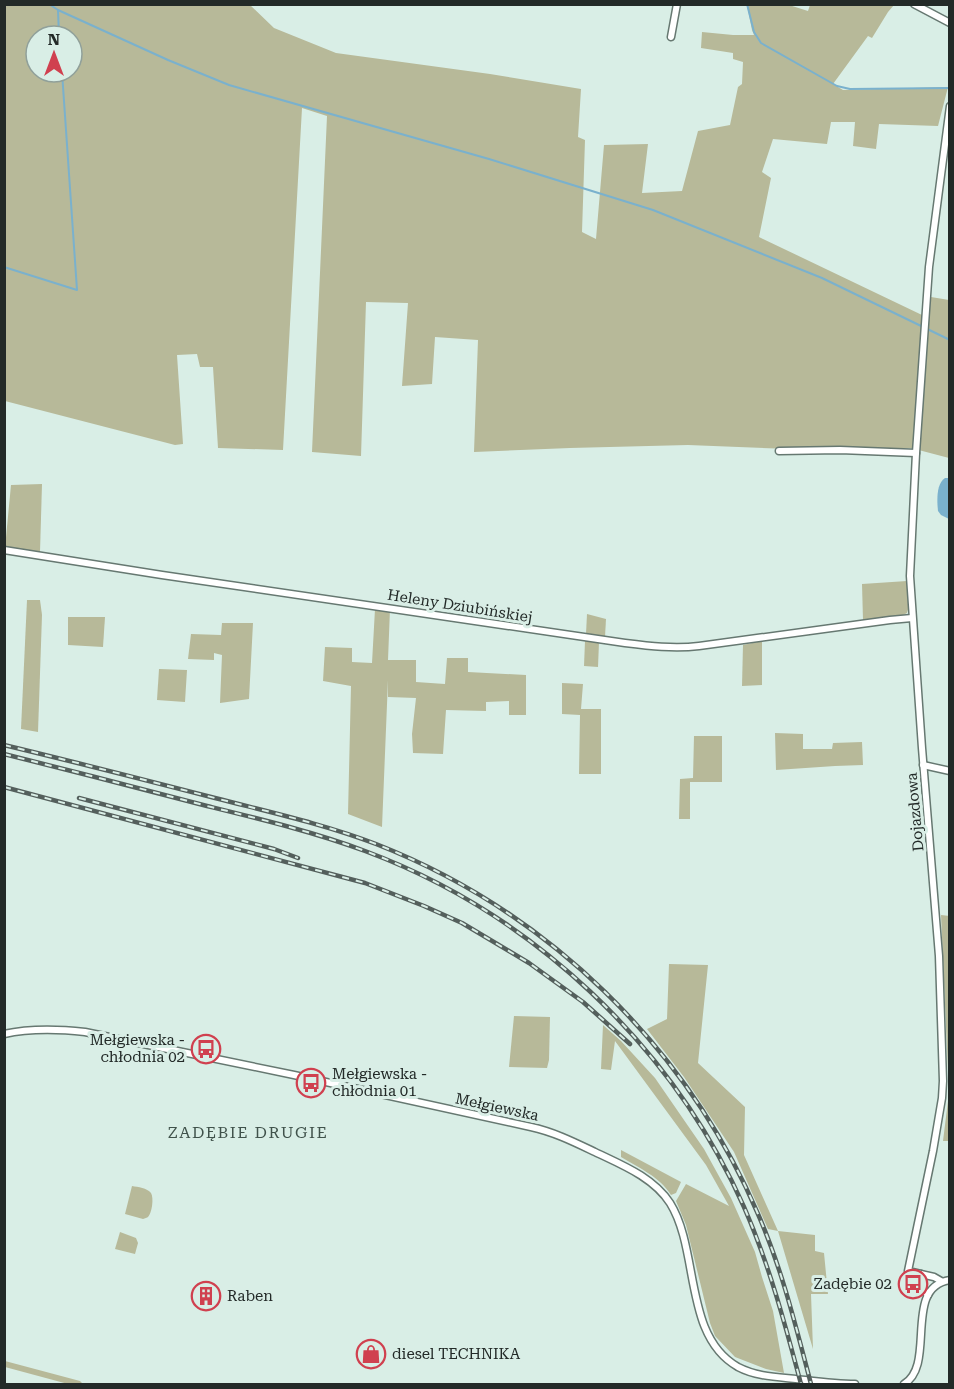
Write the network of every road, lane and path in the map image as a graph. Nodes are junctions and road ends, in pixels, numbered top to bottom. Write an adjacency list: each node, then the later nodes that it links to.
1 (677, 4): 4 (street)
2 (914, 4): 3 (street)
3 (950, 23)
4 (670, 37)
5 (950, 106): 7 (street, Dojazdowa)
6 (779, 451): 7 (street)
7 (916, 453): 9 (street, Dojazdowa)
8 (4, 550): 9 (street, Heleny Dziubińskiej)
9 (912, 618): 10 (street, Dojazdowa)
10 (923, 765): 11 (street); 13 (street, Dojazdowa)
11 (950, 771)
12 (4, 1034): 17 (street, Mełgiewska)
13 (921, 1274): 15 (street); 16 (street)
14 (950, 1280): 15 (street)
15 (941, 1281): 16 (street)
16 (928, 1295): 18 (street)
17 (855, 1384)
18 (904, 1384)

